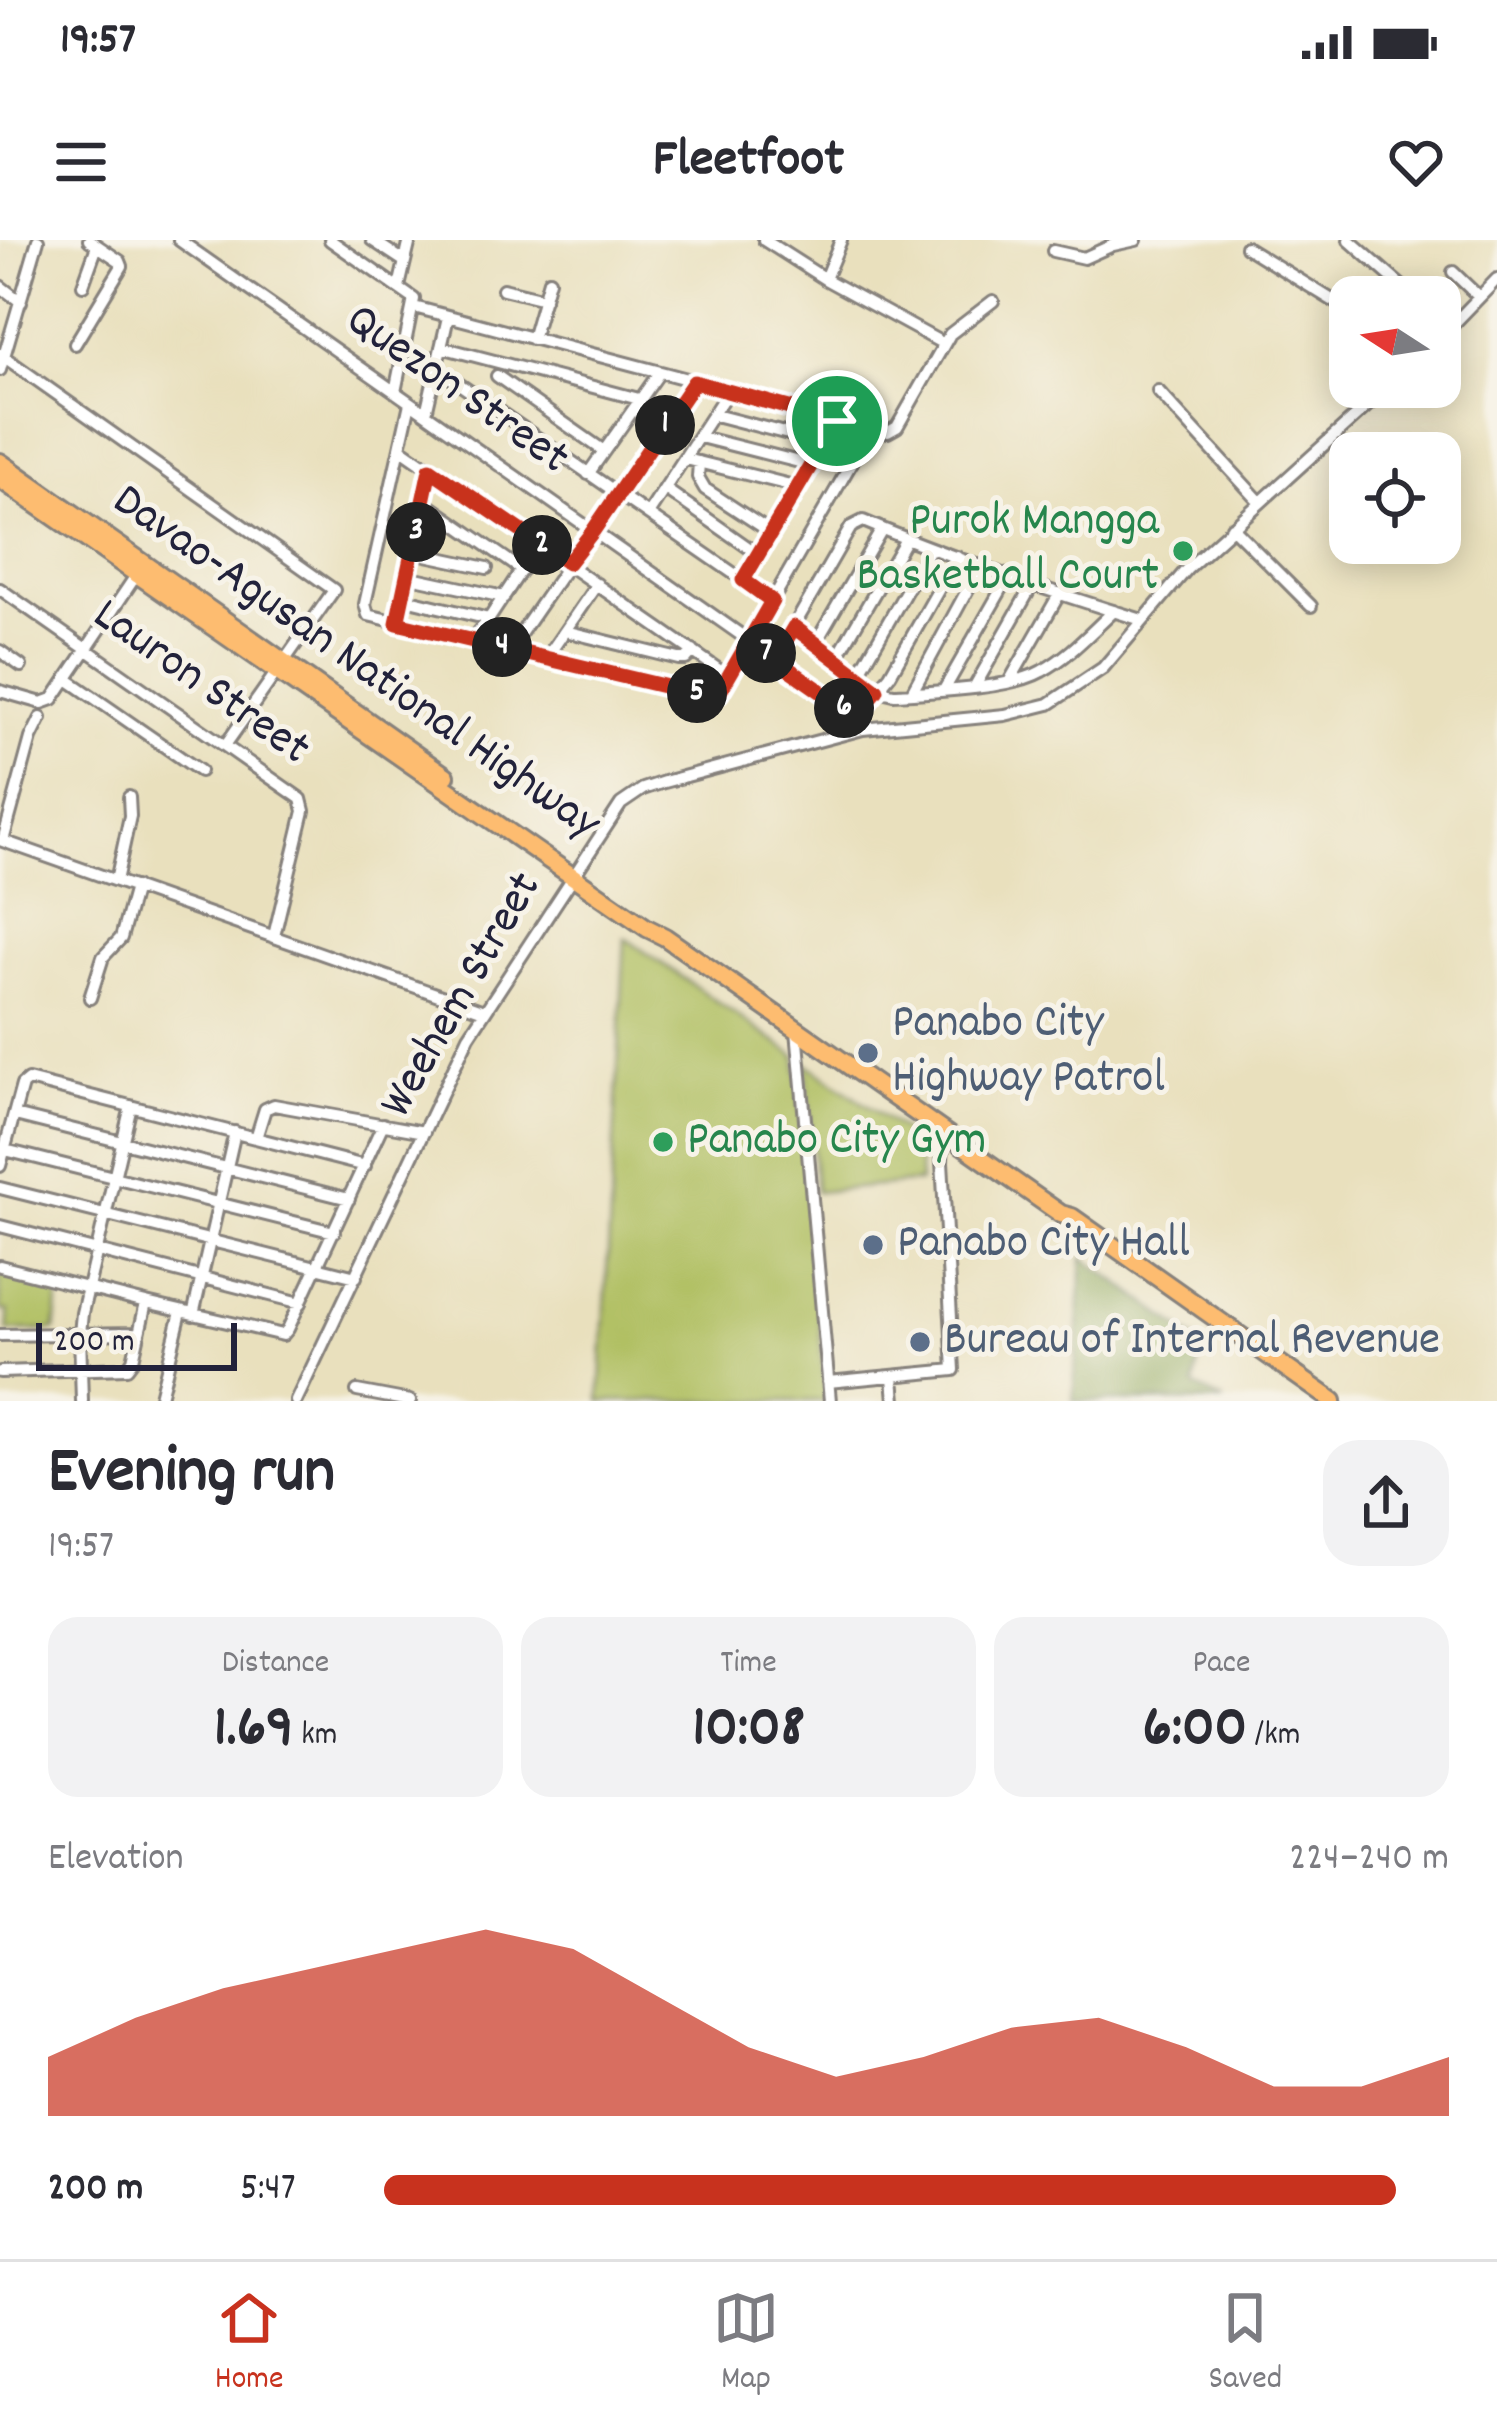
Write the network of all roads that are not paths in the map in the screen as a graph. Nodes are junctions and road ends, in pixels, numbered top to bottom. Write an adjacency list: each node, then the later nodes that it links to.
1 (38, 240): 27 (street)
2 (179, 240): 42 (street, Quezon Street)
3 (330, 240): 21 (street)
4 (372, 240): 13 (street)
5 (410, 240): 13 (street)
6 (764, 240): 16 (street)
7 (841, 240): 16 (street)
8 (1136, 240): 12 (street)
9 (1349, 240): 15 (street)
10 (93, 243): 19 (street); 32 (street)
11 (1246, 247): 25 (street)
12 (1053, 251)
13 (404, 261): 21 (street)
14 (1454, 272): 23 (street)
15 (1390, 276)
16 (825, 279): 33 (street)
17 (1497, 279): 23 (street)
18 (549, 280): 24 (street)
19 (82, 285)
20 (0, 286): 27 (street)
21 (399, 287): 28 (street)
22 (502, 289): 24 (street)
23 (1479, 297): 29 (street)
24 (544, 298): 31 (street)
25 (1329, 298)
26 (993, 301): 33 (street)
27 (22, 302): 35 (street)
28 (414, 308): 30 (street); 42 (street)
29 (1461, 314)
30 (448, 317): 31 (street); 34 (street)
31 (532, 339): 37 (street)
32 (75, 344)
33 (944, 344): 49 (street)
34 (441, 347): 36 (street); 43 (street)
35 (1, 361): 111 (street)
36 (436, 368): 46 (street); 59 (street)
37 (659, 373): 39 (street); 43 (street)
38 (497, 376): 53 (street)
39 (694, 382): 40 (street); 63 (street)
40 (728, 391): 47 (street); 48 (street)
41 (1158, 391): 66 (street)
42 (395, 392): 44 (street, Quezon Street)
43 (639, 399): 53 (street)
44 (410, 403): 46 (street, Quezon Street); 52 (street)
45 (1365, 408): 66 (street, Weehem Street)
46 (425, 413): 70 (street, Quezon Street)
47 (715, 415): 50 (street); 51 (street)
48 (837, 421): 49 (street); 51 (street)
49 (871, 429): 92 (street)
50 (700, 437): 54 (street); 57 (street)
51 (823, 443): 57 (street)
52 (400, 448): 58 (street); 97 (street)
53 (604, 451): 59 (street)
54 (686, 459): 56 (street); 62 (street)
55 (0, 462): 64 (highway, Davao-Agusan National Highway)
56 (700, 462): 61 (street); 71 (street)
57 (811, 465): 61 (street)
58 (430, 469): 65 (street); 73 (street)
59 (588, 473): 63 (street)
60 (0, 478): 64 (highway, Davao-Agusan National Highway)
61 (798, 488): 71 (street)
62 (664, 489): 67 (street); 76 (street)
63 (618, 494): 67 (street); 70 (street)
64 (39, 498): 81 (highway, Davao-Agusan National Highway)
65 (423, 501): 75 (street); 82 (street)
66 (1260, 502): 68 (street, Weehem Street)
67 (648, 514): 85 (street)
68 (1232, 527): 93 (street); 96 (street, Weehem Street)
69 (882, 529): 72 (street); 98 (street); 102 (street)
70 (593, 531): 78 (street); 101 (street, Quezon Street)
71 (772, 533): 76 (street)
72 (906, 539): 74 (street); 109 (street)
73 (539, 543): 78 (street); 82 (street)
74 (930, 549): 77 (street); 112 (street)
75 (412, 552): 80 (street); 83 (street)
76 (759, 554): 85 (street)
77 (957, 557): 79 (street); 118 (street)
78 (568, 563): 86 (street); 104 (street)
79 (981, 565): 84 (street); 120 (street)
80 (487, 568)
81 (141, 569): 103 (street); 111 (highway, Davao-Agusan National Highway)
82 (523, 570): 90 (street)
83 (406, 576): 90 (street); 91 (street)
84 (1009, 576): 87 (street); 117 (street)
85 (743, 580): 92 (street)
86 (597, 584): 99 (street); 106 (street)
87 (1033, 584): 89 (street); 116 (street)
88 (0, 589): 103 (street, Lauron Street)
89 (1060, 593): 94 (street); 115 (street)
90 (504, 597): 95 (street)
91 (401, 598): 95 (street); 97 (street)
92 (772, 601): 101 (street)
93 (1311, 606)
94 (1114, 611): 96 (street); 115 (street)
95 (489, 620): 100 (street)
96 (1142, 620): 123 (street, Weehem Street)
97 (397, 623): 100 (street)
98 (794, 627): 102 (street); 108 (street)
99 (565, 631): 106 (street); 107 (street)
100 (471, 640): 104 (street)
101 (749, 641): 108 (street, Quezon Street); 113 (street)
102 (815, 644): 109 (street)
103 (87, 649): 114 (street); 124 (street, Lauron Street)
104 (510, 649): 107 (street)
105 (0, 651): 110 (street)
106 (693, 652): 113 (street)
107 (547, 657): 113 (street)
108 (775, 659): 121 (street, Quezon Street)
109 (836, 659): 112 (street)
110 (21, 666)
111 (279, 667): 124 (street); 128 (highway, Davao-Agusan National Highway)
112 (858, 675): 118 (street)
113 (728, 676)
114 (67, 679): 119 (street); 125 (street)
115 (1009, 682): 116 (street)
116 (975, 686): 117 (street)
117 (944, 689): 120 (street)
118 (877, 690): 120 (street); 121 (street)
119 (0, 691)
120 (912, 692)
121 (856, 716): 123 (street, Quezon Street)
122 (41, 718): 127 (street)
123 (863, 730): 128 (street, Weehem Street)
124 (226, 744): 131 (street, Lauron Street)
125 (200, 771)
126 (129, 797): 129 (street)
127 (1, 841): 129 (street)
128 (575, 874): 133 (street, Weehem Street); 134 (highway, Davao-Agusan National Highway)
129 (116, 881): 130 (street)
130 (135, 887): 131 (street); 132 (street)
131 (274, 936): 133 (street)
132 (90, 998)
133 (484, 1011): 140 (street, Weehem Street)
134 (797, 1030): 138 (highway, Davao-Agusan National Highway); 171 (street)
135 (131, 1106): 136 (street); 139 (street); 142 (street)
136 (15, 1115): 142 (street); 143 (street)
137 (383, 1124): 140 (street); 141 (street); 145 (street)
138 (943, 1131): 164 (highway, Davao-Agusan National Highway); 170 (street)
139 (235, 1132): 141 (street); 146 (street)
140 (424, 1132): 158 (street, Weehem Street)
141 (256, 1138): 145 (street)
142 (123, 1142): 146 (street); 147 (street)
143 (5, 1150): 144 (street); 147 (street)
144 (0, 1166)
145 (364, 1166): 149 (street)
146 (227, 1168): 149 (street); 150 (street)
147 (114, 1178): 150 (street); 151 (street)
148 (0, 1188): 151 (street)
149 (349, 1199): 153 (street)
150 (219, 1204): 153 (street); 154 (street)
151 (106, 1214): 154 (street); 155 (street)
152 (0, 1226): 155 (street)
153 (334, 1232): 157 (street)
154 (210, 1241): 157 (street); 159 (street)
155 (97, 1252): 159 (street); 160 (street)
156 (0, 1266): 160 (street)
157 (317, 1268): 158 (street); 162 (street)
158 (356, 1277): 175 (street, Weehem Street)
159 (201, 1279): 162 (street); 163 (street)
160 (88, 1288): 161 (street); 166 (street)
161 (146, 1303): 163 (street); 165 (street)
162 (301, 1303): 163 (street)
163 (187, 1313): 174 (street)
164 (1224, 1330): 179 (highway, Davao-Agusan National Highway); 180 (highway, Davao-Agusan National Highway)
165 (139, 1333): 166 (street); 168 (street)
166 (80, 1334): 167 (street); 168 (street)
167 (0, 1335)
168 (80, 1370): 169 (street); 173 (street)
169 (0, 1372)
170 (893, 1377): 171 (street); 178 (street)
171 (828, 1382): 177 (street)
172 (366, 1395): 176 (street)
173 (82, 1401)
174 (159, 1401)
175 (296, 1401)
176 (410, 1401)
177 (830, 1401)
178 (896, 1401)
179 (1320, 1401)
180 (1333, 1401)

